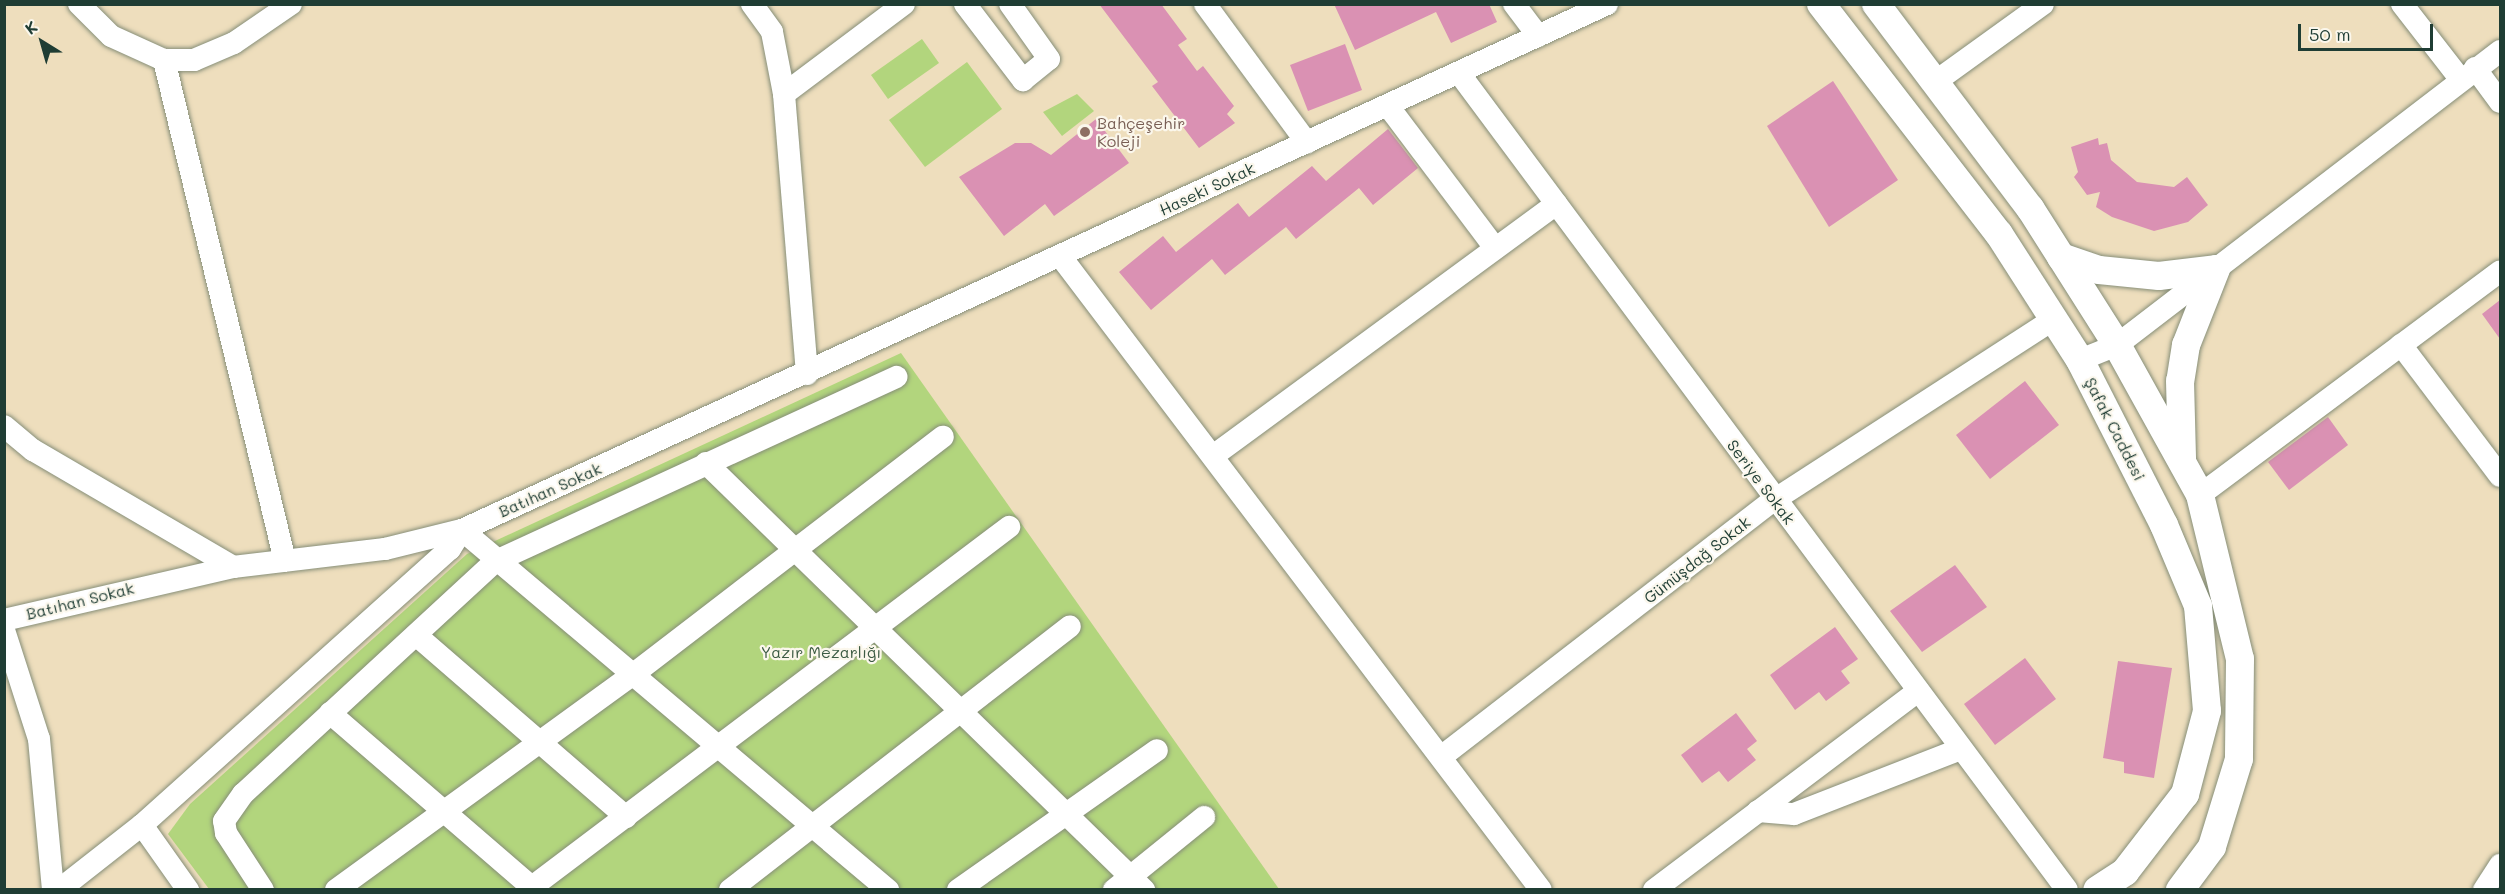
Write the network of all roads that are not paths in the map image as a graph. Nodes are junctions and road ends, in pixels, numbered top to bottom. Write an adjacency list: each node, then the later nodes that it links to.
1 (79, 4): 16 (street)
2 (291, 4): 16 (street)
3 (752, 4): 20 (street)
4 (904, 4): 20 (street)
5 (965, 4): 6 (street)
6 (1010, 4)
7 (1205, 4): 23 (street)
8 (1514, 4): 14 (street)
9 (1607, 4): 14 (street, Haseki Sokak)
10 (1821, 4): 30 (main road, Şafak Caddesi)
11 (1876, 4): 19 (main road)
12 (2043, 4): 19 (street)
13 (2402, 4): 18 (street)
14 (1538, 36): 17 (street, Haseki Sokak)
15 (2500, 51): 18 (street)
16 (164, 60): 47 (street)
17 (1460, 73): 22 (street, Haseki Sokak); 24 (street, Seriye Sokak)
18 (2468, 74): 21 (street); 28 (street)
19 (1935, 81): 26 (main road)
20 (784, 94): 34 (street)
21 (2500, 102)
22 (1388, 106): 23 (street, Haseki Sokak); 25 (street)
23 (1307, 143): 27 (street, Haseki Sokak)
24 (1556, 204): 25 (street); 43 (street, Seriye Sokak)
25 (1495, 248): 38 (street)
26 (2061, 256): 28 (main road); 31 (main road)
27 (1061, 257): 34 (street, Haseki Sokak); 38 (street)
28 (2216, 268): 31 (street); 40 (main road)
29 (2500, 271): 32 (street)
30 (2054, 319): 33 (main road, Şafak Caddesi); 43 (street, Gümüşdağ Sokak)
31 (2117, 345): 33 (street); 40 (main road)
32 (2401, 345): 41 (street); 42 (street)
33 (2080, 360): 86 (main road, Şafak Caddesi)
34 (807, 374): 45 (street, Batıhan Sokak)
35 (896, 377): 39 (street)
36 (4, 426): 49 (street)
37 (943, 437): 46 (street)
38 (1213, 456): 63 (street)
39 (706, 463): 46 (street); 48 (street)
40 (2182, 464): 42 (main road)
41 (2500, 476)
42 (2199, 495): 74 (main road)
43 (1774, 500): 56 (street, Seriye Sokak); 63 (street, Gümüşdağ Sokak)
44 (1009, 527): 52 (street)
45 (462, 530): 47 (street, Batıhan Sokak); 48 (street); 69 (street)
46 (793, 548): 52 (street); 55 (street)
47 (285, 561): 49 (street, Batıhan Sokak)
48 (494, 562): 54 (street); 55 (street)
49 (233, 567): 50 (street, Batıhan Sokak)
50 (4, 620)
51 (1070, 626): 57 (street)
52 (876, 629): 57 (street); 60 (street)
53 (4, 630): 75 (street)
54 (416, 634): 58 (street); 59 (street)
55 (631, 676): 59 (street); 60 (street)
56 (1918, 691): 61 (street, Seriye Sokak); 65 (street)
57 (959, 712): 66 (street); 70 (street)
58 (330, 713): 64 (street); 78 (street)
59 (536, 743): 64 (street); 67 (street)
60 (718, 748): 67 (street); 70 (street)
61 (1961, 749): 65 (street); 85 (street, Seriye Sokak)
62 (1157, 750): 66 (street)
63 (1441, 757): 83 (street)
64 (443, 809): 73 (street); 79 (street)
65 (1758, 812): 84 (street)
66 (1066, 813): 72 (street); 82 (street)
67 (626, 817): 73 (street)
68 (1204, 817): 72 (street)
69 (141, 825): 76 (street); 77 (street)
70 (812, 827): 80 (street); 81 (street)
71 (2500, 864): 87 (street)
72 (1129, 885)
73 (532, 889)
74 (2183, 889)
75 (53, 890)
76 (59, 890)
77 (188, 890)
78 (263, 890)
79 (336, 890)
80 (730, 890)
81 (888, 890)
82 (958, 890)
83 (1541, 890)
84 (1654, 890)
85 (2067, 890)
86 (2097, 890)
87 (2484, 890)

